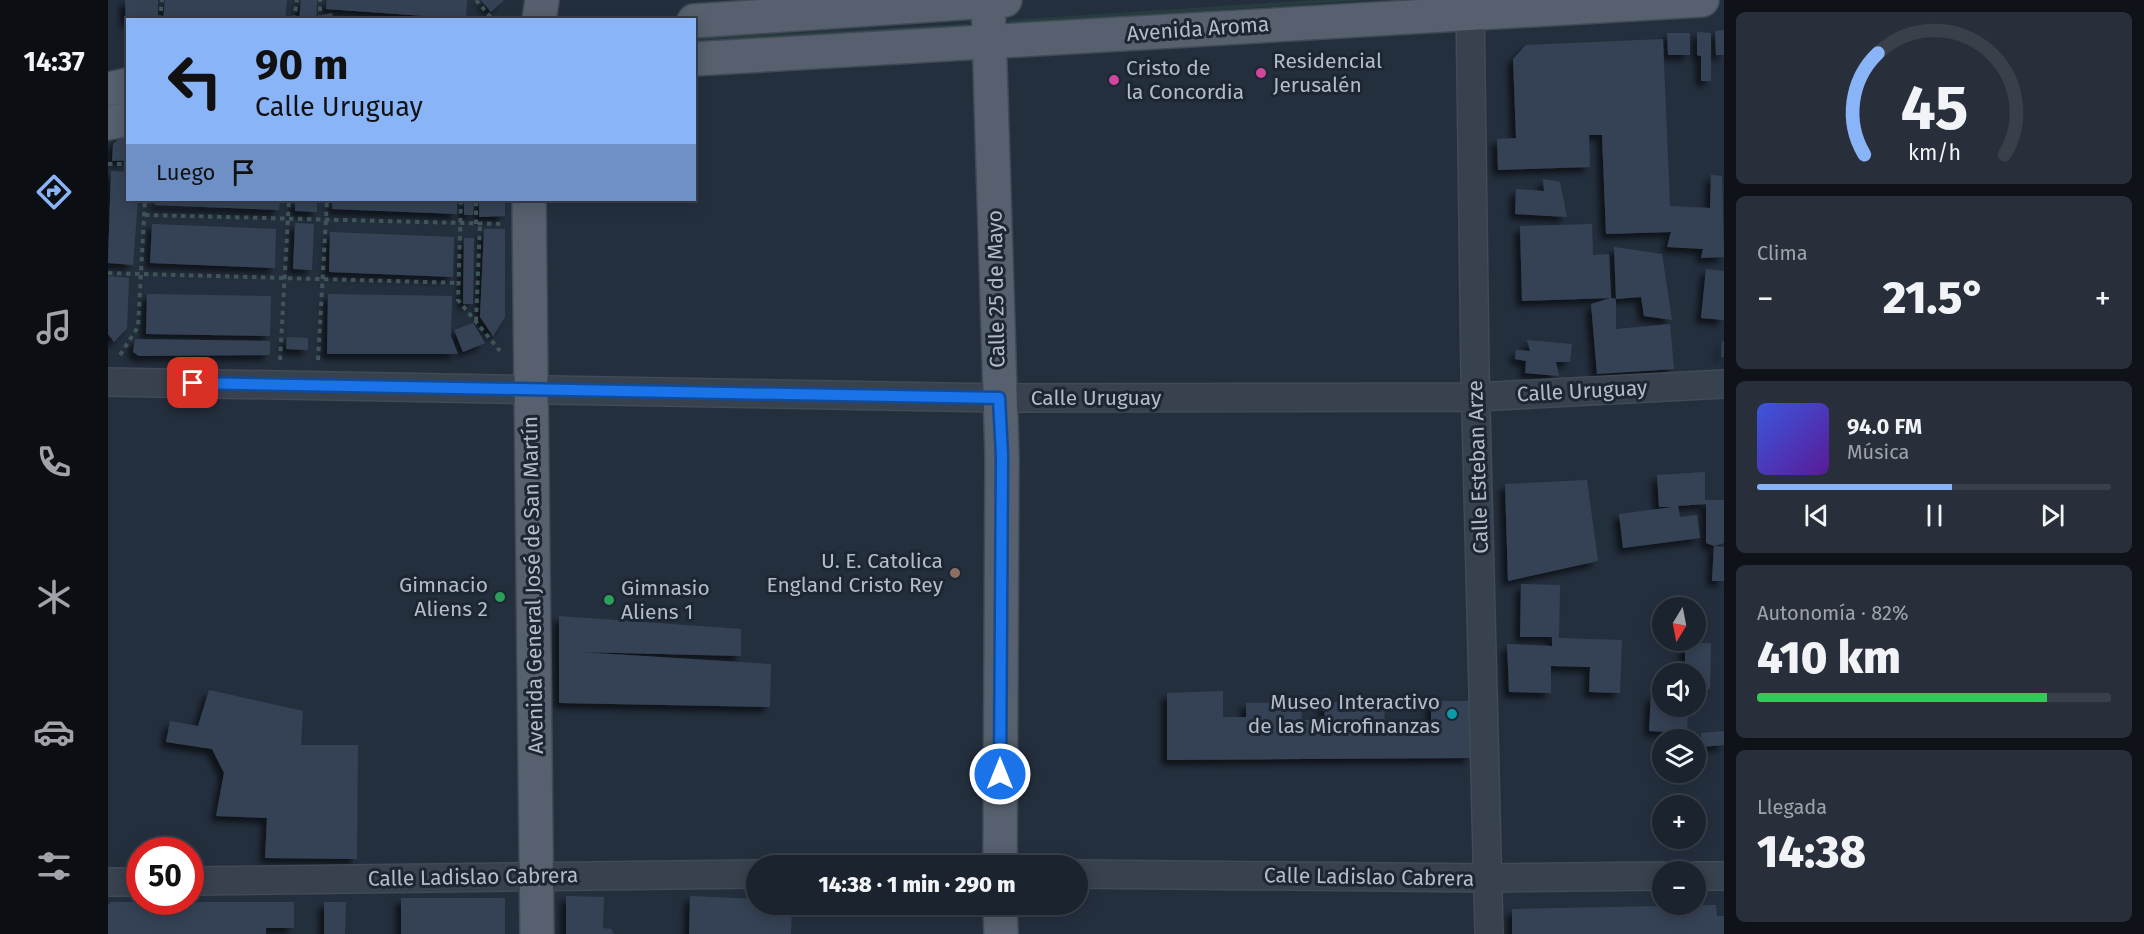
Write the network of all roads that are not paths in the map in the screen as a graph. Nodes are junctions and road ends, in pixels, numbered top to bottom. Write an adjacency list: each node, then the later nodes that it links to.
1 (542, 0): 5 (main road)
2 (994, 0): 6 (main road); 7 (main road, Calle 25 de Mayo)
3 (1702, 0): 4 (main road, Avenida Aroma)
4 (1470, 6): 7 (main road, Avenida Aroma); 17 (street, Calle Esteban Arze)
5 (538, 18)
6 (696, 21)
7 (991, 43): 8 (main road, Avenida Aroma); 18 (main road, Calle 25 de Mayo)
8 (696, 58)
9 (126, 85): 10 (main road)
10 (108, 89)
11 (126, 119): 12 (main road)
12 (108, 123)
13 (529, 211): 16 (main road, Avenida General José de San Martín)
14 (111, 373): 16 (street, Calle Uruguay)
15 (1724, 384): 17 (street, Calle Uruguay)
16 (530, 389): 18 (street, Calle Uruguay); 22 (main road, Avenida General José de San Martín)
17 (1476, 397): 18 (street, Calle Uruguay); 26 (street, Calle Esteban Arze)
18 (999, 398): 19 (main road, Calle 25 de Mayo)
19 (1000, 855)
20 (746, 874): 22 (street, Calle Ladislao Cabrera)
21 (1088, 874): 26 (street, Calle Ladislao Cabrera)
22 (537, 876): 27 (street, Calle Ladislao Cabrera); 31 (main road, Avenida General José de San Martín)
23 (1652, 876): 26 (street, Calle Ladislao Cabrera)
24 (1706, 876): 25 (street)
25 (1724, 876)
26 (1489, 878): 33 (street, Calle Esteban Arze)
27 (204, 881)
28 (108, 882): 29 (street)
29 (126, 882)
30 (1000, 915): 32 (main road)
31 (537, 934)
32 (1001, 934)
33 (1490, 934)

